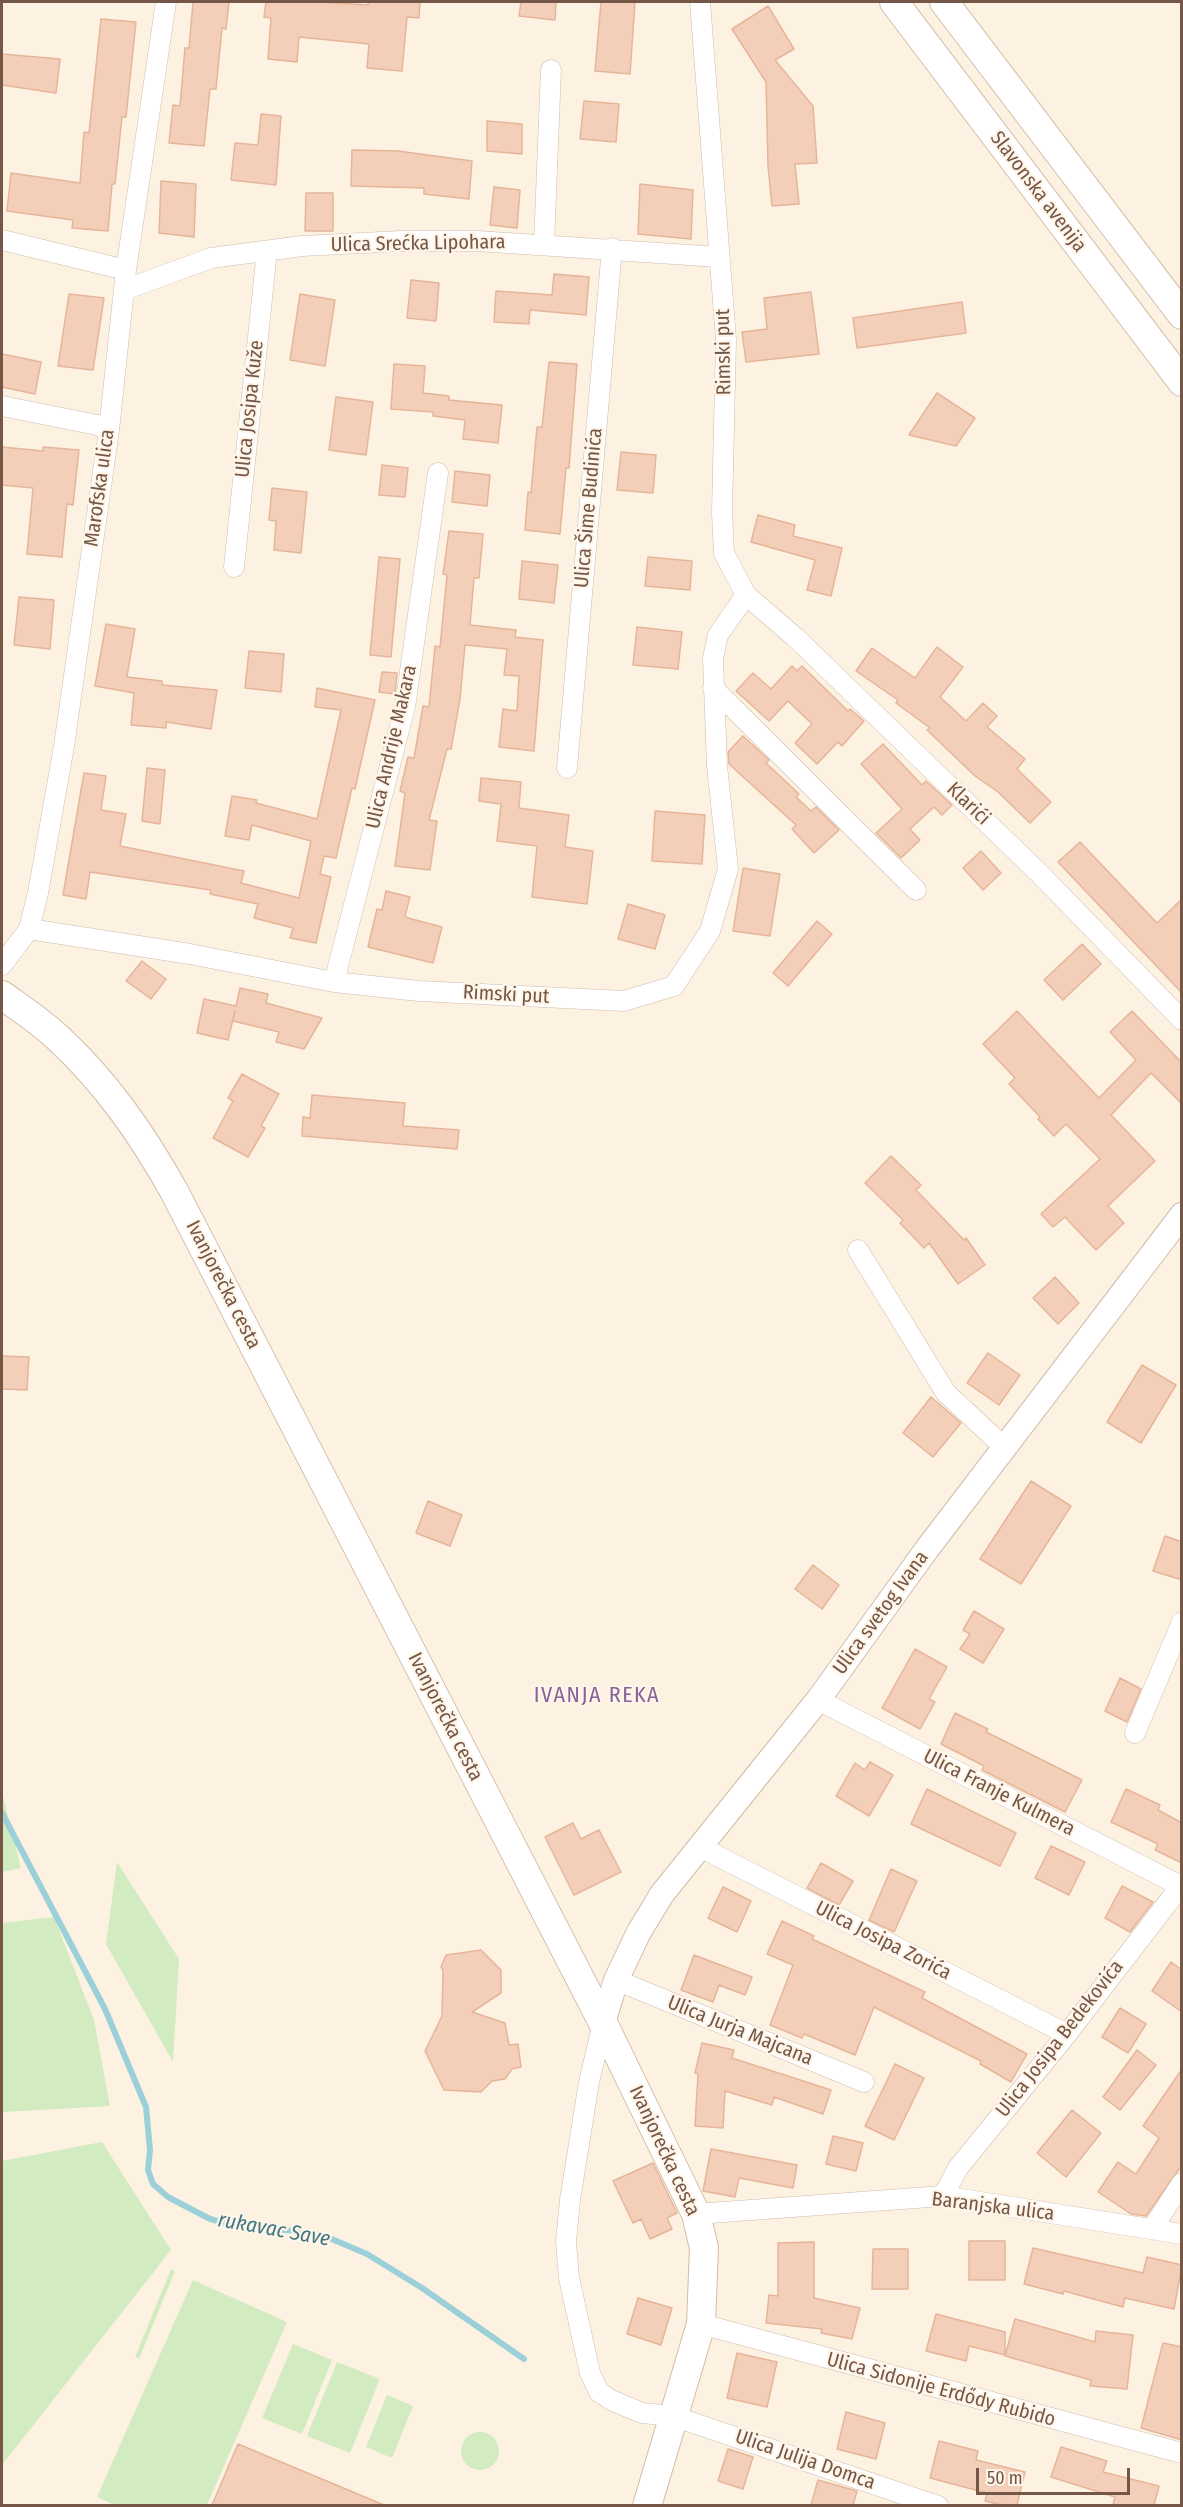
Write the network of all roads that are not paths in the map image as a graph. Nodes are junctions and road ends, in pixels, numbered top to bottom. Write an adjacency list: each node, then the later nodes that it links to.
1 (166, 2): 11 (street, Marofska ulica)
2 (700, 2): 10 (street, Rimski put)
3 (894, 2): 14 (main road, Slavonska avenija)
4 (945, 2): 13 (main road, Slavonska avenija)
5 (551, 70): 7 (street)
6 (2, 240): 11 (street)
7 (544, 243): 8 (street, Ulica Srećka Lipohara); 9 (street, Ulica Srećka Lipohara)
8 (612, 248): 10 (street, Ulica Srećka Lipohara); 21 (street, Ulica Šime Budinića)
9 (267, 251): 12 (street, Ulica Srećka Lipohara); 18 (street, Ulica Josipa Kuže)
10 (719, 257): 19 (street, Rimski put)
11 (126, 270): 12 (street, Marofska ulica)
12 (123, 290): 16 (street, Marofska ulica)
13 (1182, 315)
14 (1182, 382)
15 (2, 406): 16 (street)
16 (109, 430): 23 (street, Marofska ulica)
17 (438, 473): 25 (street, Ulica Andrije Makara)
18 (234, 567)
19 (746, 595): 20 (street, Rimski put); 27 (street, Klarići)
20 (713, 688): 22 (street); 25 (street, Rimski put)
21 (567, 768)
22 (916, 890)
23 (28, 929): 24 (street, Marofska ulica); 25 (street, Rimski put)
24 (2, 964)
25 (334, 982)
26 (2, 994): 37 (main road, Ivanjorečka cesta)
27 (1182, 1020)
28 (1182, 1215): 30 (street, Ulica svetog Ivana)
29 (858, 1250): 30 (street)
30 (1005, 1448): 32 (street, Ulica svetog Ivana)
31 (1182, 1622): 33 (street)
32 (818, 1700): 34 (street, Ulica svetog Ivana); 35 (street, Ulica Franje Kulmera)
33 (1135, 1733)
34 (700, 1847): 36 (street, Ulica svetog Ivana); 38 (street, Ulica Josipa Zorića)
35 (1181, 1885): 38 (street, Ulica Josipa Bedekovića)
36 (616, 1980): 37 (street, Ulica svetog Ivana); 39 (street, Ulica Jurja Majcana)
37 (603, 2023): 42 (main road, Ivanjorečka cesta); 46 (street, Ulica Julija Domca)
38 (1067, 2034): 41 (street, Ulica Josipa Bedekovića)
39 (864, 2082)
40 (1182, 2183): 43 (street)
41 (943, 2196): 42 (street, Baranjska ulica); 43 (street, Baranjska ulica)
42 (696, 2214): 45 (main road, Ivanjorečka cesta)
43 (1152, 2229): 44 (street, Baranjska ulica)
44 (1182, 2234)
45 (701, 2324): 46 (main road, Ivanjorečka cesta); 47 (street, Ulica Sidonije Erdődy Rubido)
46 (673, 2416): 48 (main road, Ivanjorečka cesta); 49 (street, Ulica Julija Domca)
47 (1182, 2454)
48 (647, 2505)
49 (938, 2505)

